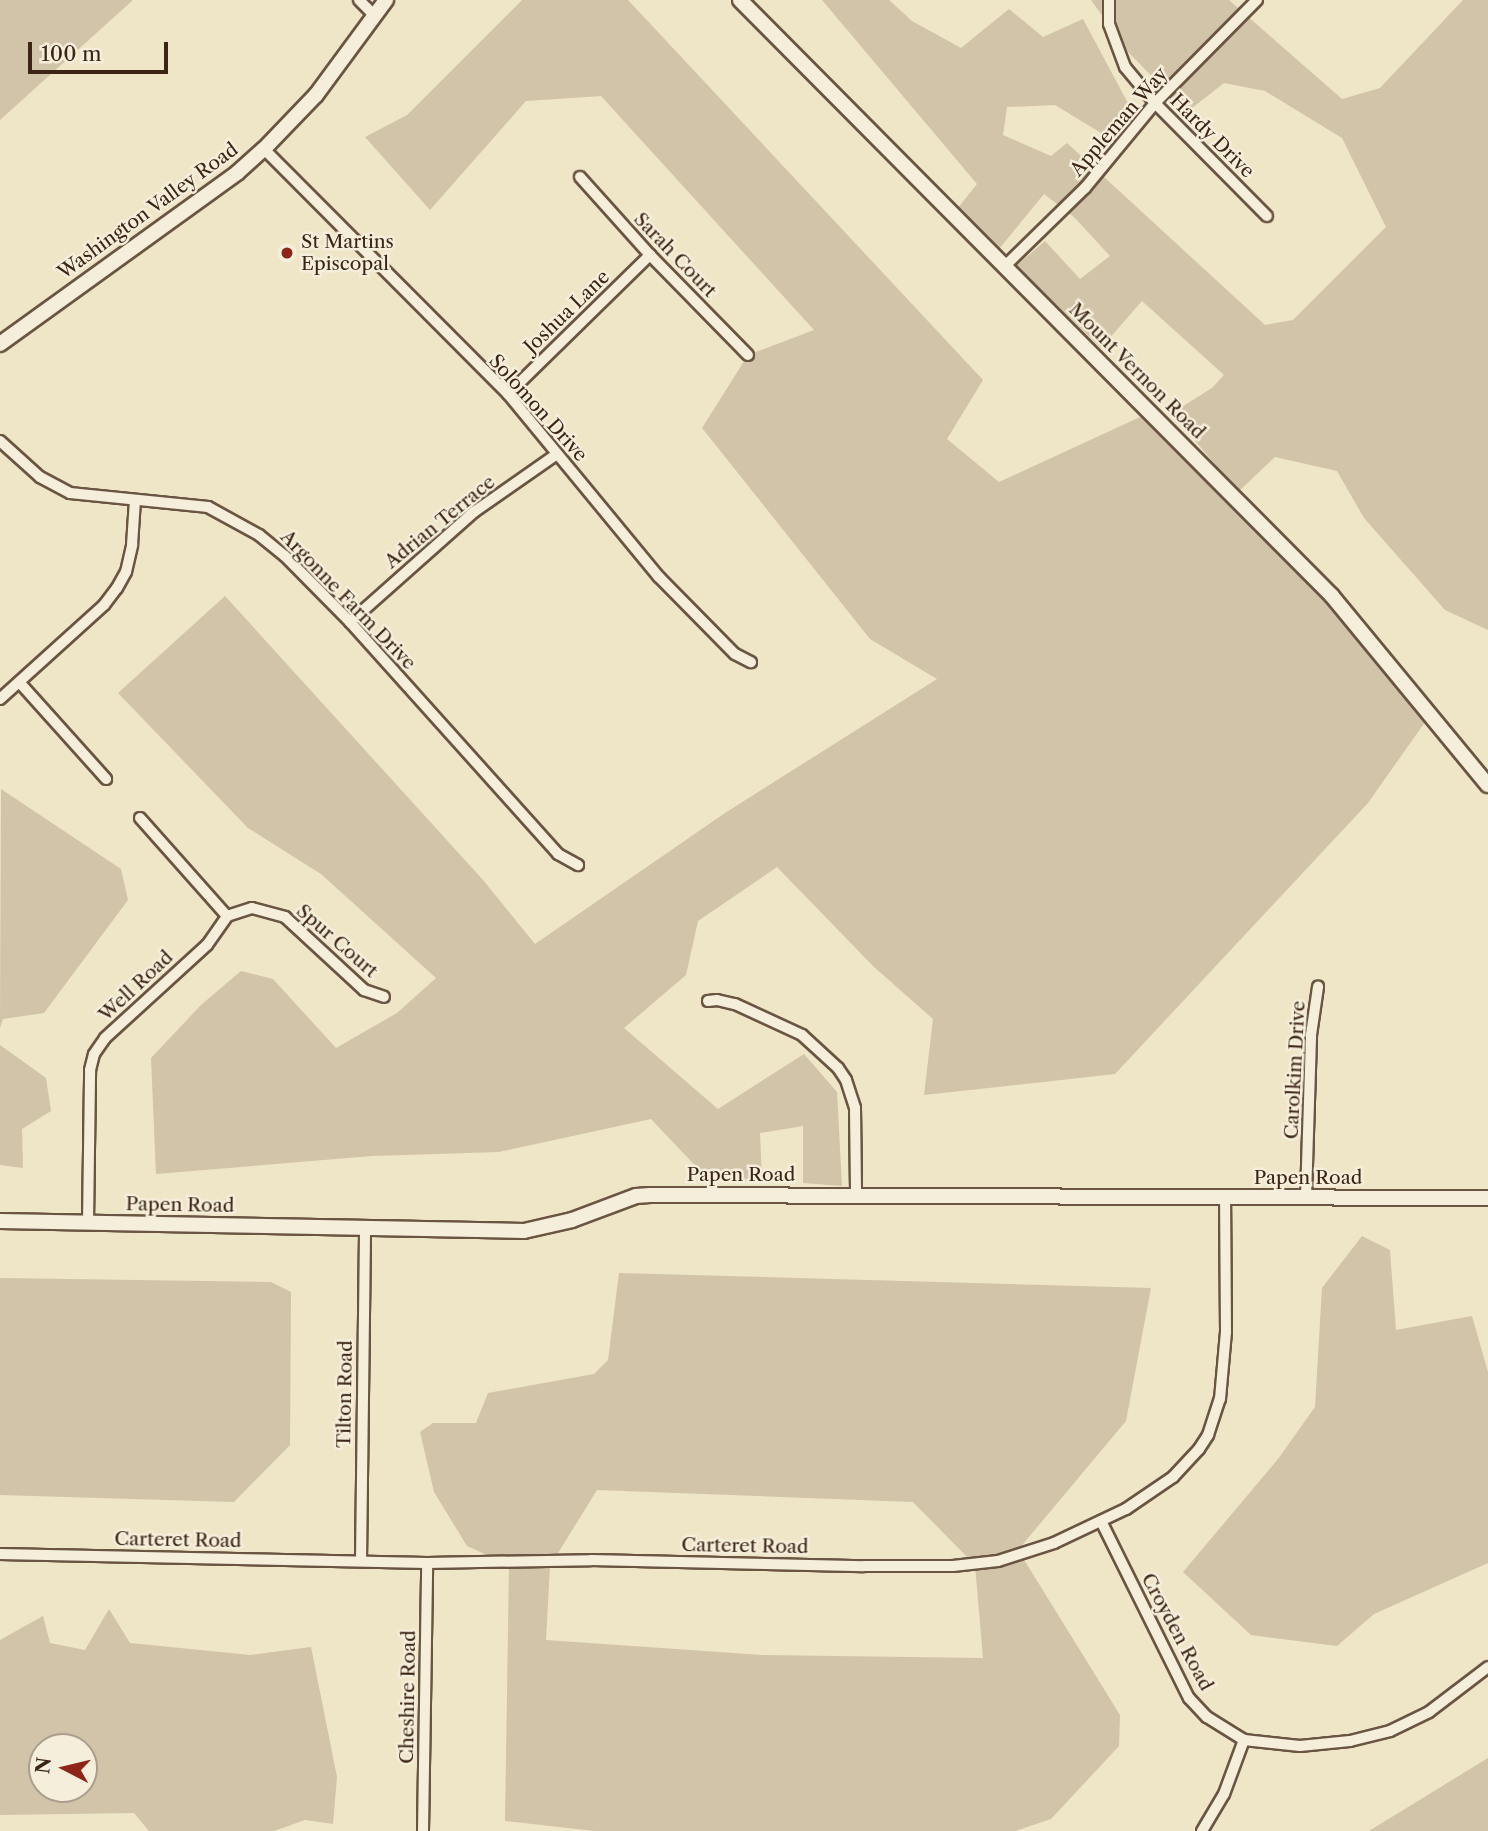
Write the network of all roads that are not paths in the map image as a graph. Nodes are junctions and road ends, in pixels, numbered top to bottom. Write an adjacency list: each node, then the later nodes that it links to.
1 (359, 0): 6 (street)
2 (386, 0): 6 (street, Washington Valley Road)
3 (740, 0): 12 (street, Mount Vernon Road)
4 (1109, 0): 7 (street, Hardy Drive)
5 (1257, 0): 7 (street, Appleman Way)
6 (374, 15): 8 (street, Washington Valley Road)
7 (1155, 103): 10 (street, Hardy Drive); 12 (street, Appleman Way)
8 (264, 149): 13 (street, Washington Valley Road); 15 (street, Solomon Drive)
9 (580, 177): 11 (street, Sarah Court)
10 (1267, 216)
11 (650, 255): 14 (street, Sarah Court); 15 (street, Joshua Lane)
12 (1006, 265): 24 (street, Mount Vernon Road)
13 (0, 344)
14 (748, 355)
15 (508, 394): 17 (street, Solomon Drive)
16 (0, 442): 18 (street, Argonne Farm Drive)
17 (557, 454): 19 (street, Adrian Terrace); 20 (street, Solomon Drive)
18 (135, 500): 19 (street, Argonne Farm Drive); 21 (street)
19 (350, 622): 26 (street, Argonne Farm Drive)
20 (751, 662)
21 (20, 683): 22 (street); 23 (street)
22 (0, 699)
23 (106, 779)
24 (1488, 785)
25 (140, 818): 27 (street)
26 (578, 865)
27 (227, 916): 29 (street, Spur Court); 36 (street, Well Road)
28 (1318, 987): 33 (street, Carolkim Drive)
29 (384, 997)
30 (708, 1001): 31 (street)
31 (856, 1194): 32 (street, Papen Road); 37 (street, Papen Road)
32 (1225, 1196): 33 (street, Papen Road); 38 (street, Carteret Road)
33 (1306, 1197): 34 (street, Papen Road)
34 (1488, 1198)
35 (0, 1221): 36 (street, Papen Road)
36 (88, 1222): 37 (street, Papen Road)
37 (365, 1228): 40 (street, Tilton Road)
38 (1101, 1521): 41 (street, Carteret Road); 43 (street, Croyden Road)
39 (0, 1555): 40 (street, Carteret Road)
40 (361, 1561): 41 (street, Carteret Road)
41 (427, 1563): 44 (street, Cheshire Road)
42 (1488, 1667): 43 (street)
43 (1244, 1740): 45 (street)
44 (423, 1831)
45 (1202, 1831)

